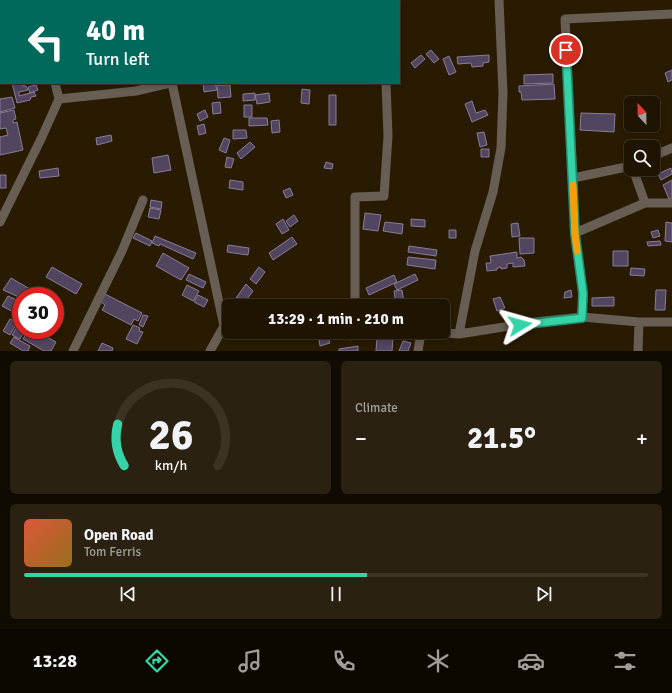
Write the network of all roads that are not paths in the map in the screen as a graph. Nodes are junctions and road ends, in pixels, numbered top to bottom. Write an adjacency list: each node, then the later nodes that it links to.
1 (499, 0): 25 (street)
2 (672, 14): 12 (street)
3 (55, 84): 7 (street)
4 (167, 84): 7 (street)
5 (171, 84): 19 (street)
6 (386, 84): 18 (street)
7 (59, 99): 16 (street)
8 (672, 148): 9 (street)
9 (660, 153)
10 (624, 167): 12 (street)
11 (635, 176): 14 (street)
12 (573, 178): 17 (street)
13 (143, 200): 27 (street)
14 (645, 203): 15 (street); 17 (street)
15 (672, 203)
16 (0, 222)
17 (575, 234): 20 (street)
18 (355, 299)
19 (222, 308)
20 (582, 318): 21 (street); 25 (street)
21 (638, 322): 22 (street); 30 (street)
22 (672, 322)
23 (222, 332): 28 (street)
24 (450, 333): 25 (street)
25 (459, 334)
26 (420, 339): 29 (street)
27 (73, 351)
28 (210, 351)
29 (418, 351)
30 (638, 351)

